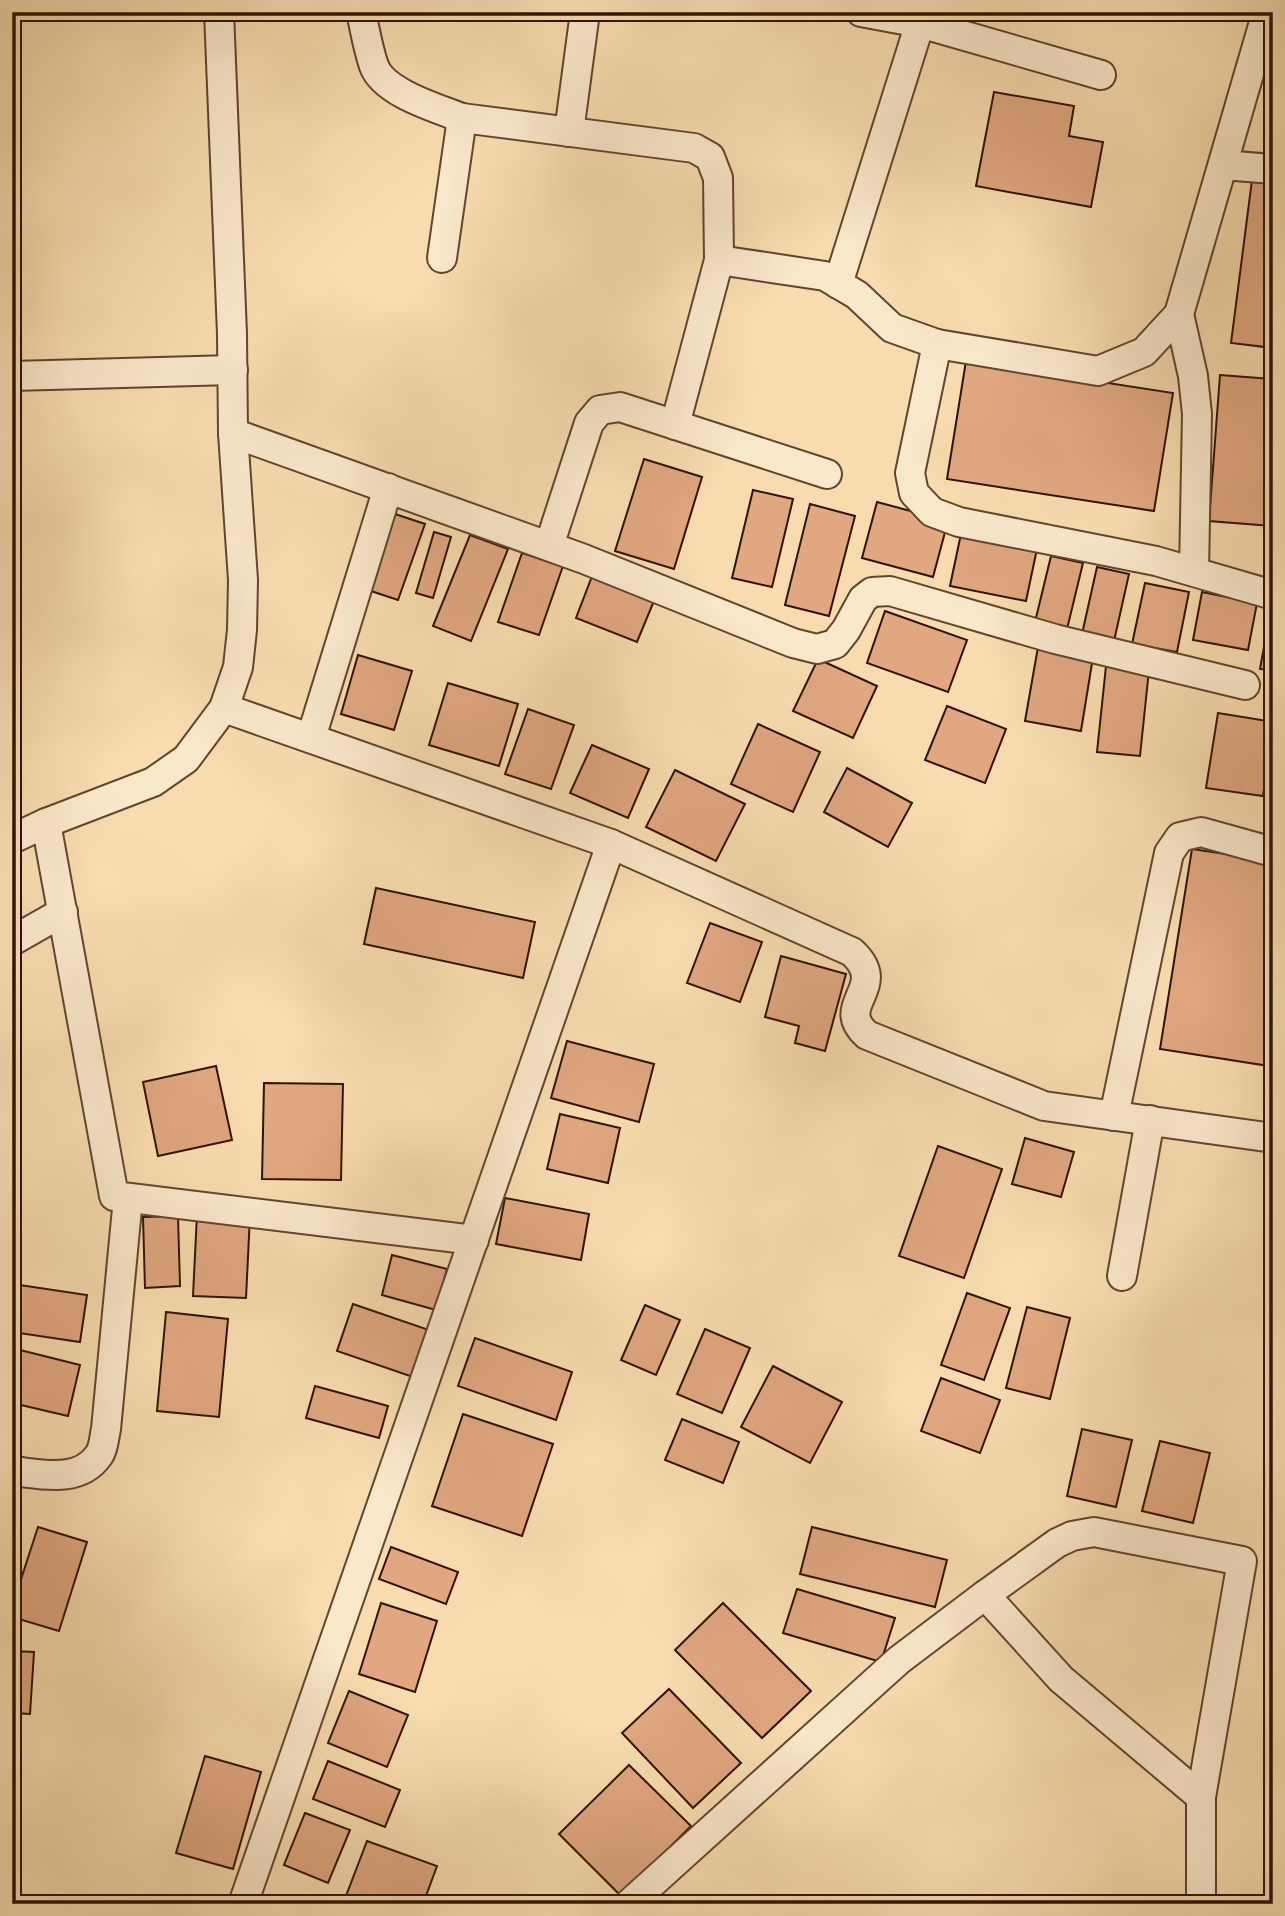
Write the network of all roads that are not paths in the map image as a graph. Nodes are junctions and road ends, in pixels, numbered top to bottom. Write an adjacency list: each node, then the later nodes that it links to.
1 (219, 12): 17 (street)
2 (361, 12): 8 (street)
3 (585, 12): 9 (street)
4 (861, 12): 6 (street)
5 (1267, 12): 10 (street)
6 (920, 23): 7 (street); 14 (street)
7 (1101, 75)
8 (462, 118): 9 (street); 12 (street)
9 (569, 132): 13 (street)
10 (1223, 165): 11 (street); 15 (street)
11 (1273, 169)
12 (442, 258)
13 (719, 260): 14 (street); 19 (street)
14 (838, 284): 16 (street)
15 (1178, 314): 16 (street); 24 (street)
16 (937, 344): 24 (street)
17 (233, 370): 18 (street); 20 (street)
18 (12, 376)
19 (675, 425): 21 (street); 23 (street)
20 (233, 433): 22 (street); 27 (street)
21 (827, 474)
22 (388, 488): 23 (street); 28 (street)
23 (549, 546): 26 (street)
24 (1194, 571): 25 (street)
25 (1273, 595)
26 (1245, 685)
27 (225, 708): 28 (street); 29 (street)
28 (312, 738): 31 (street)
29 (47, 823): 30 (street); 33 (street)
30 (12, 839)
31 (611, 844): 35 (street); 39 (street)
32 (1273, 852): 35 (street)
33 (63, 912): 34 (street); 38 (street)
34 (12, 941)
35 (1114, 1116): 36 (street)
36 (1150, 1121): 37 (street); 40 (street)
37 (1273, 1138)
38 (128, 1198): 39 (street); 41 (street)
39 (474, 1240): 44 (street)
40 (1122, 1276)
41 (12, 1471)
42 (985, 1594): 43 (street); 43 (street); 45 (street)
43 (1201, 1797): 46 (street)
44 (243, 1904)
45 (629, 1904)
46 (1201, 1904)

